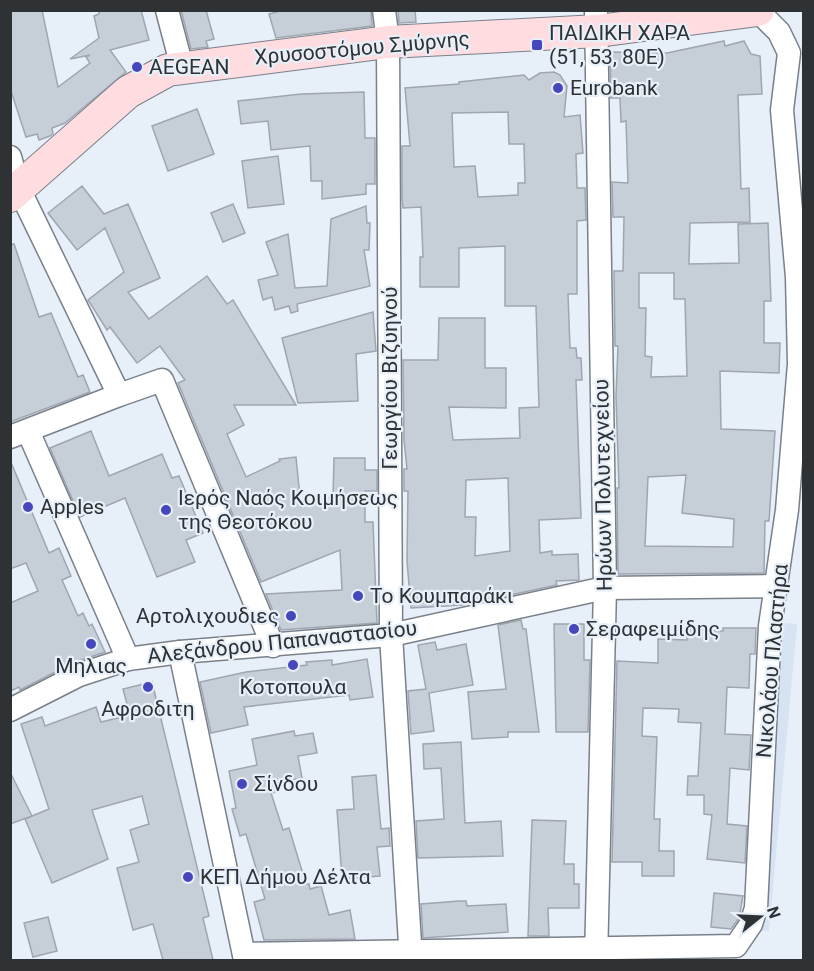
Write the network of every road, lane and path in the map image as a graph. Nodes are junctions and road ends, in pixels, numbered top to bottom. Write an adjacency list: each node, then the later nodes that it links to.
1 (167, 10): 6 (street)
2 (384, 10): 5 (street, Γεωργίου Βιζυηνού)
3 (758, 10): 4 (street, Χρυσοστόμου Σμύρνης); 8 (street, Νικολάου Πλαστήρα)
4 (597, 21): 5 (street, Χρυσοστόμου Σμύρνης); 14 (street, Ηρώων Πολυτεχνείου)
5 (388, 42): 6 (street, Χρυσοστόμου Σμύρνης); 15 (street, Γεωργίου Βιζυηνού)
6 (182, 67): 10 (street, Χρυσοστόμου Σμύρνης)
7 (804, 73): 8 (street)
8 (783, 110): 13 (street, Νικολάου Πλαστήρα)
9 (10, 157): 10 (street)
10 (15, 192): 11 (street)
11 (119, 395): 12 (street); 16 (street)
12 (19, 434): 18 (street)
13 (775, 586): 14 (street, Αλεξάνδρου Παπαναστασίου); 20 (street, Νικολάου Πλαστήρα)
14 (605, 588): 15 (street, Αλεξάνδρου Παπαναστασίου); 20 (street, Ηρώων Πολυτεχνείου)
15 (391, 634): 16 (street, Αλεξάνδρου Παπαναστασίου); 21 (street, Γεωργίου Βιζυηνού)
16 (273, 646): 17 (street, Αλεξάνδρου Παπαναστασίου)
17 (180, 652): 18 (street, Αλεξάνδρου Παπαναστασίου); 22 (street)
18 (128, 659): 19 (street, Αλεξάνδρου Παπαναστασίου)
19 (10, 710)
20 (596, 954): 21 (street)
21 (411, 956): 22 (street)
22 (244, 957)

